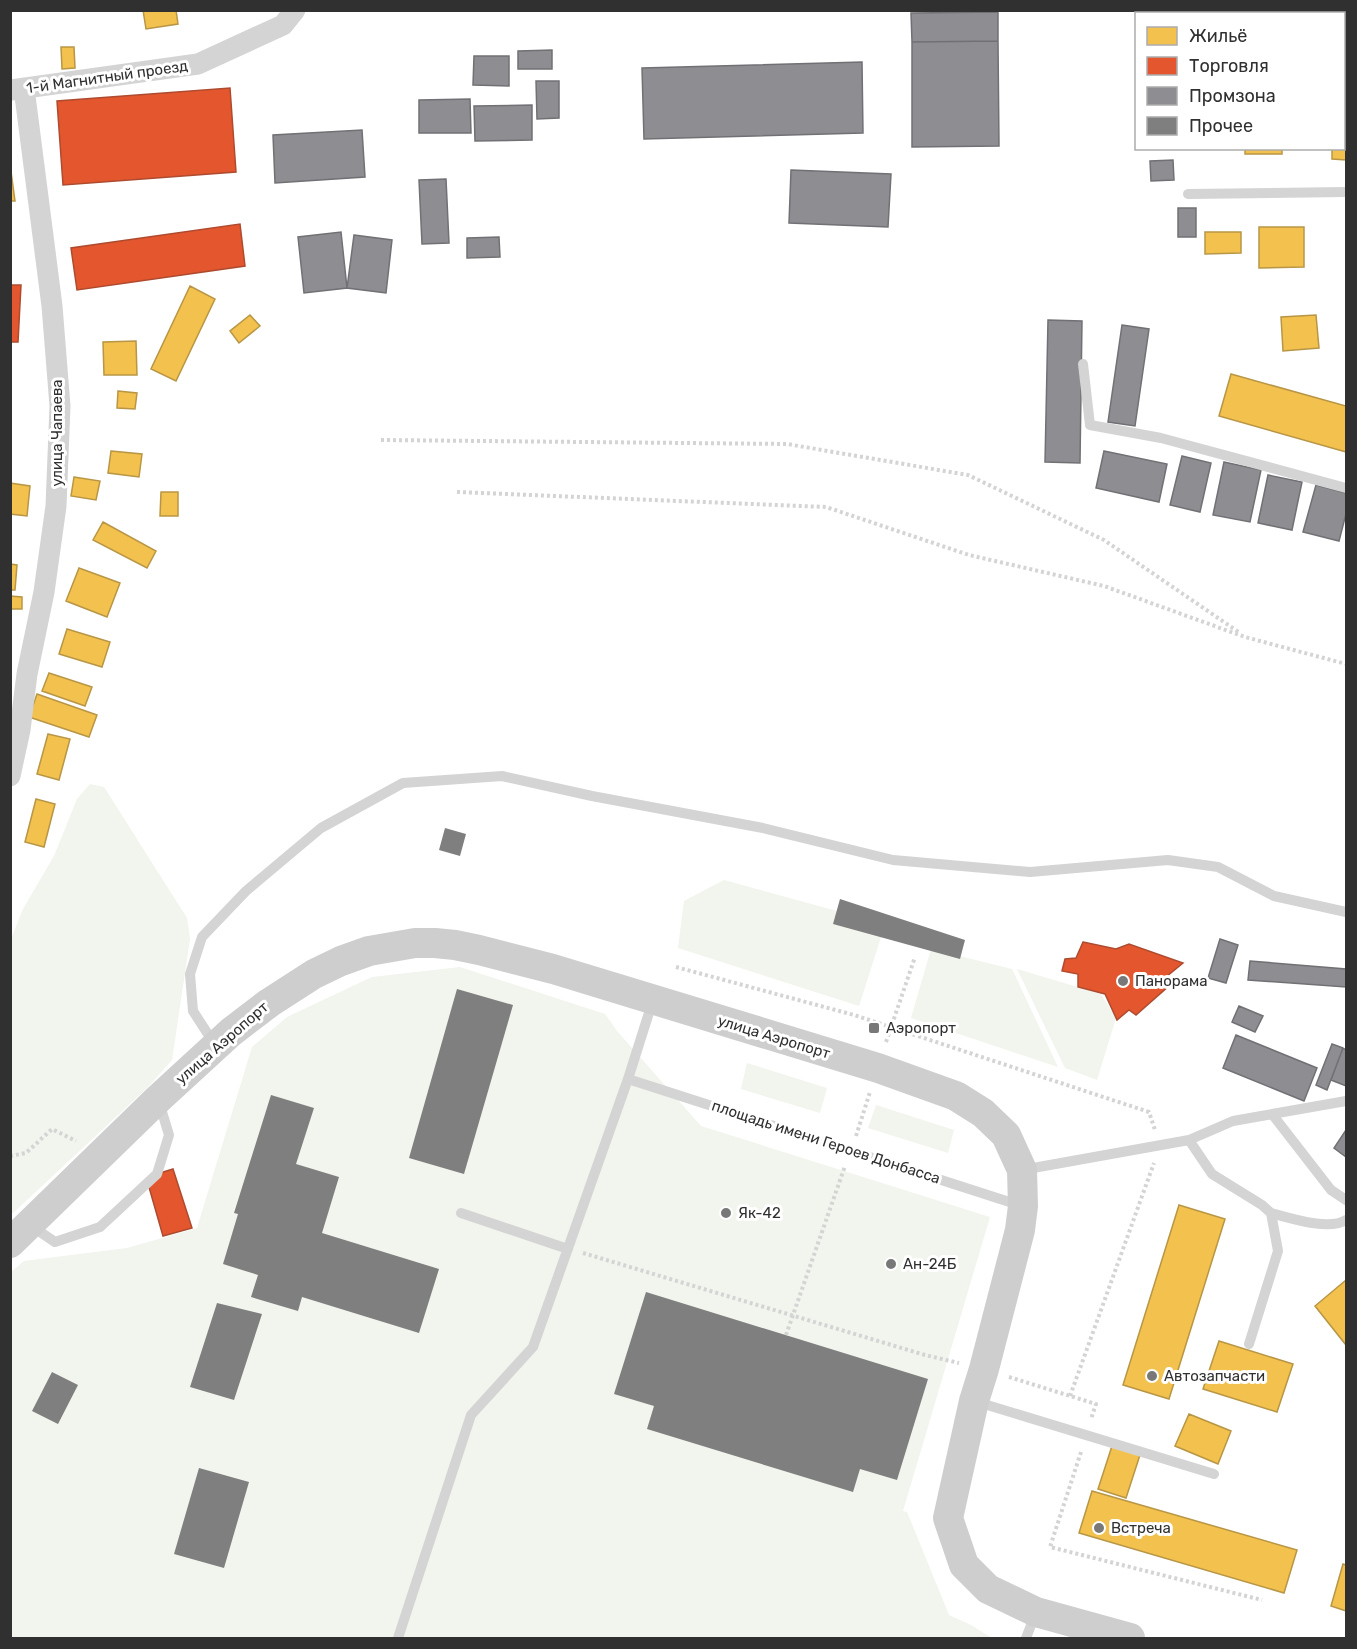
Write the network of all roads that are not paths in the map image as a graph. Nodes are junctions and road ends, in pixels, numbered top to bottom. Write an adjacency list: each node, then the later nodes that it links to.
1 (295, 10): 2 (street, 1-й Магнитный проезд)
2 (17, 89): 7 (street, улица Чапаева)
3 (1347, 192): 4 (lane)
4 (1188, 194)
5 (1083, 364): 6 (lane)
6 (1347, 488)
7 (10, 776)
8 (1347, 912): 10 (lane)
9 (653, 1000): 10 (main road, улица Аэропорт); 11 (lane); 16 (main road, улица Аэропорт)
10 (216, 1046): 12 (main road, улица Аэропорт)
11 (628, 1078): 18 (lane, площадь имени Героев Донбасса); 23 (lane)
12 (158, 1100): 22 (main road, улица Аэропорт); 22 (lane)
13 (1347, 1101): 14 (lane)
14 (1272, 1114): 15 (lane); 17 (lane)
15 (1189, 1140): 16 (lane); 20 (lane)
16 (1022, 1170): 18 (main road, улица Аэропорт)
17 (1347, 1200)
18 (1023, 1206): 25 (main road, улица Аэропорт)
19 (461, 1213): 23 (lane)
20 (1271, 1213): 21 (lane); 24 (lane)
21 (1347, 1220)
22 (20, 1234)
23 (568, 1249): 28 (lane)
24 (1249, 1344)
25 (974, 1401): 26 (lane); 27 (main road, улица Аэропорт)
26 (1214, 1474)
27 (1031, 1625): 29 (main road, улица Аэропорт)
28 (398, 1638)
29 (1130, 1638)

